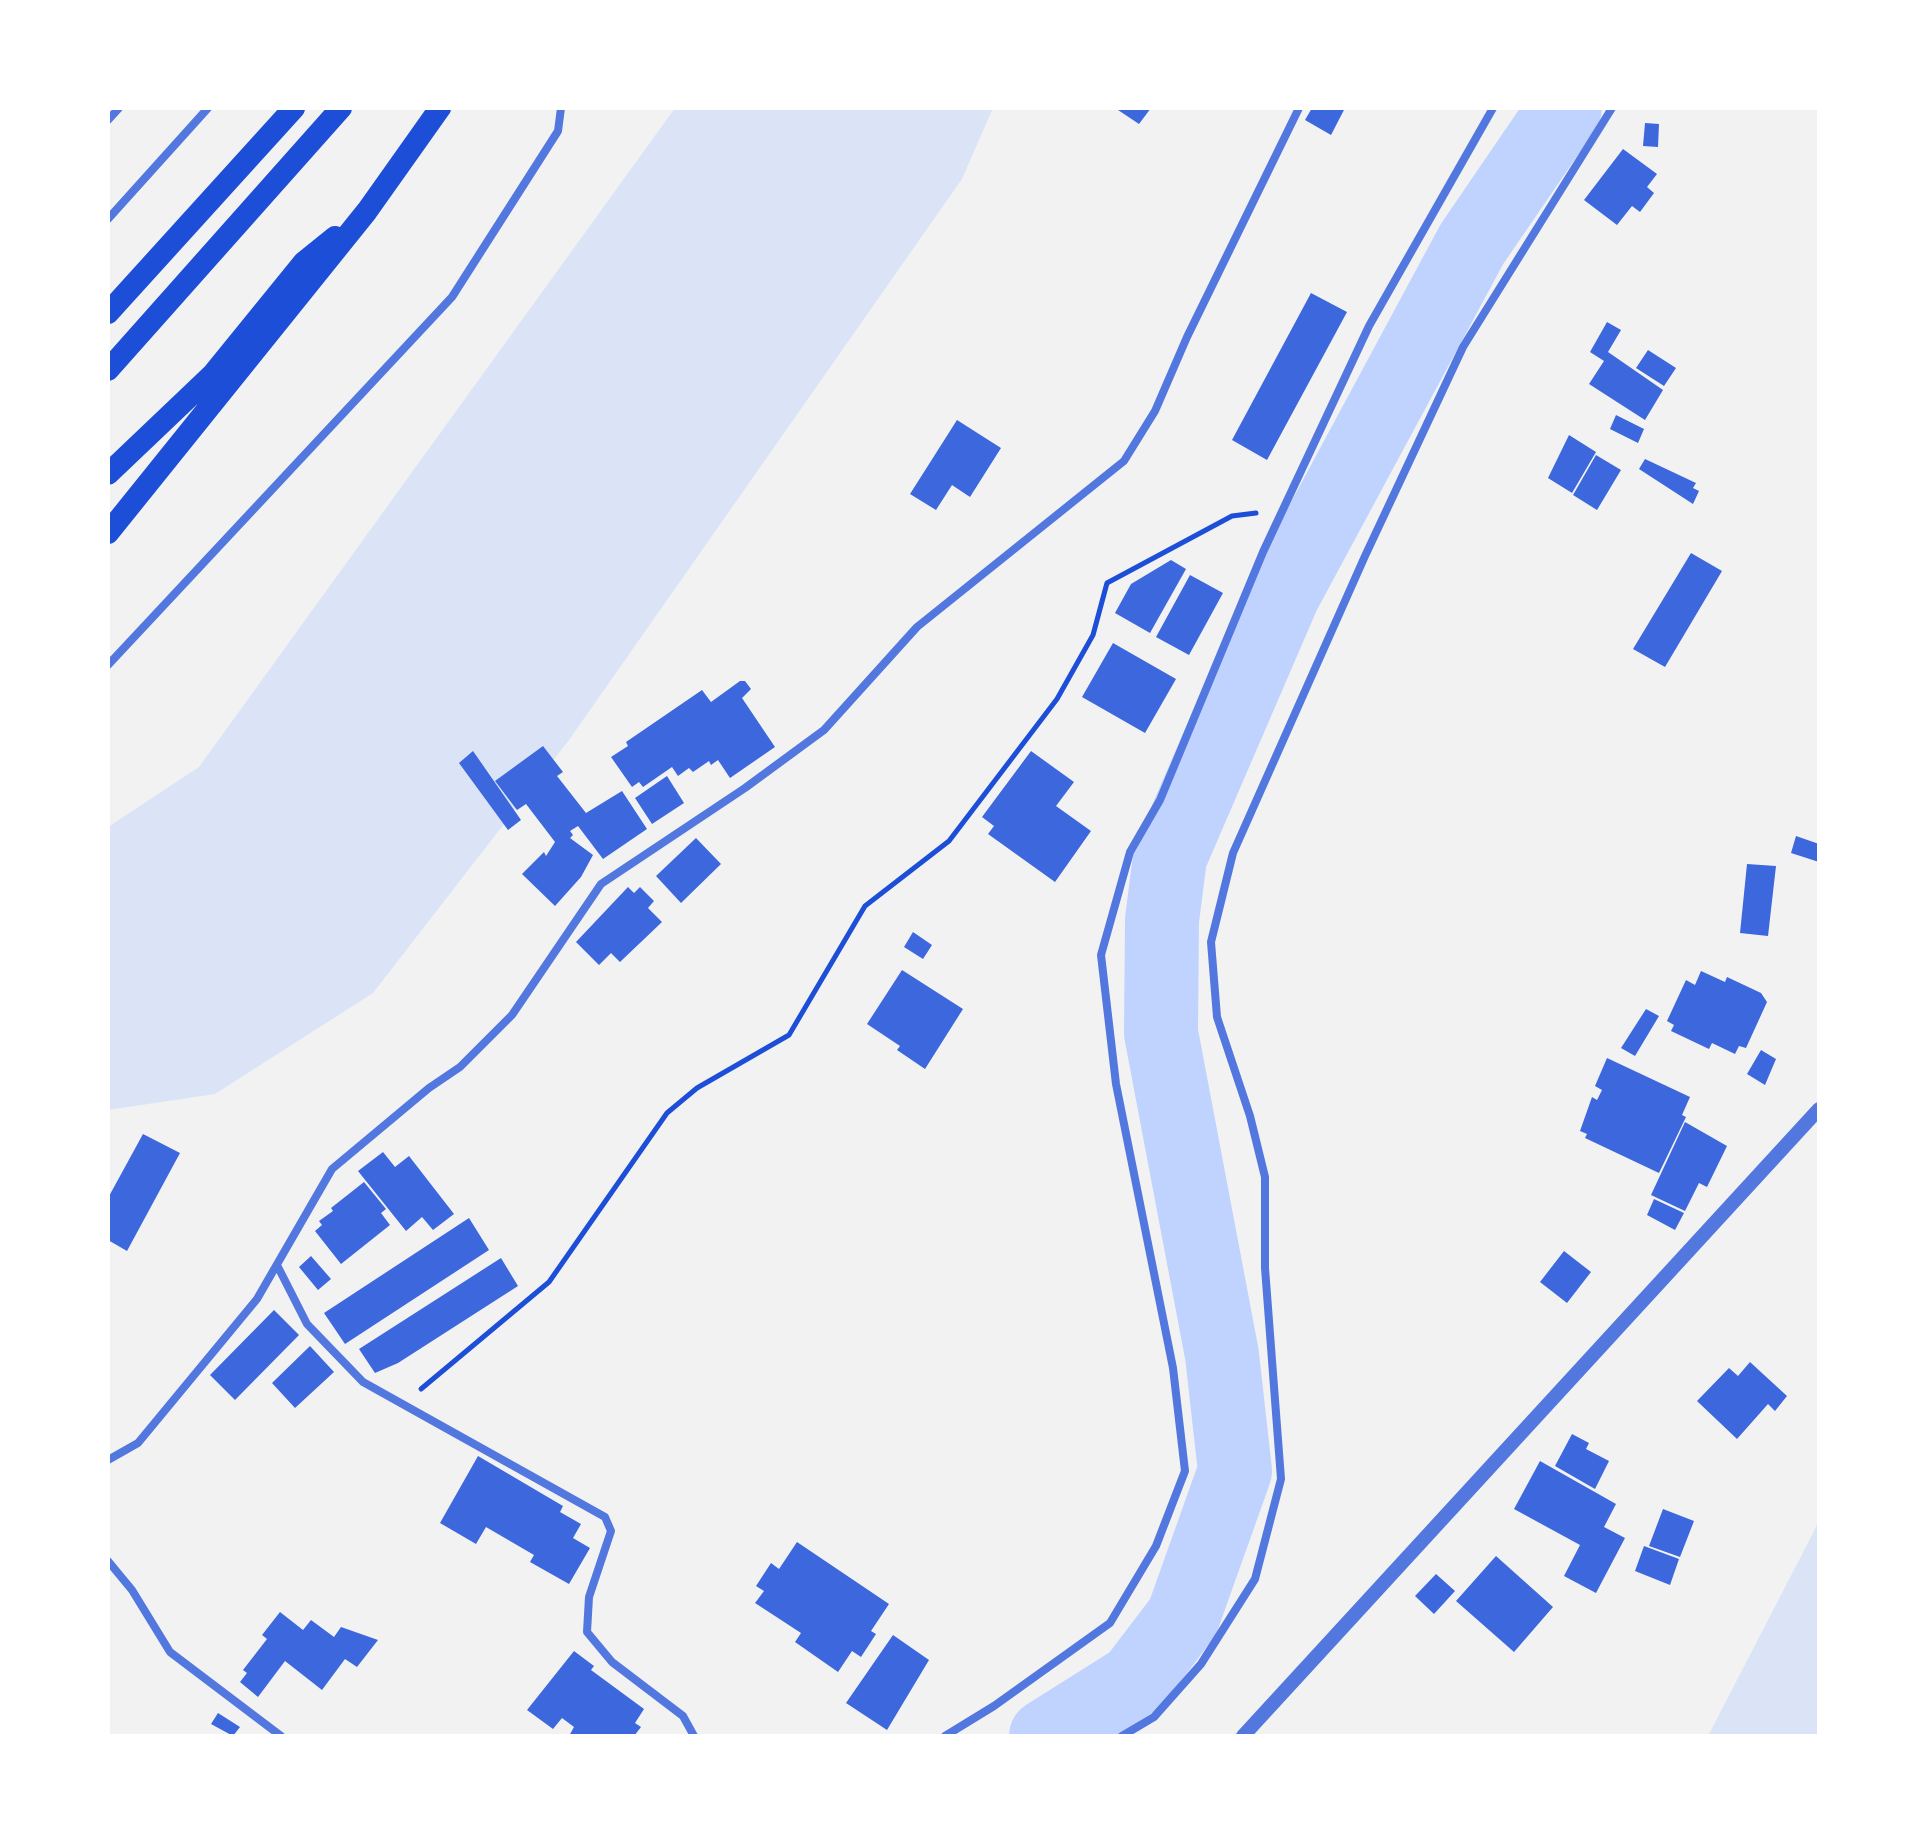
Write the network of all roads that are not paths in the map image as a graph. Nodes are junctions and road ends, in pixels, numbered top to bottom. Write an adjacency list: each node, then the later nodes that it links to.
1 (119, 108): 10 (street)
2 (208, 108): 12 (street)
3 (294, 108): 13 (highway)
4 (341, 108): 14 (highway)
5 (440, 108): 11 (highway)
6 (561, 108): 17 (street)
7 (1299, 108): 19 (street)
8 (1493, 108): 24 (street)
9 (1612, 108): 25 (street)
10 (108, 120)
11 (367, 211): 15 (highway); 16 (highway)
12 (108, 219)
13 (108, 313)
14 (108, 370)
15 (108, 474)
16 (108, 533)
17 (108, 665)
18 (1819, 1109): 26 (street)
19 (277, 1265): 20 (street); 23 (street)
20 (108, 1460)
21 (108, 1561): 22 (street)
22 (281, 1736)
23 (694, 1736)
24 (945, 1736)
25 (1122, 1736)
26 (1243, 1736)

